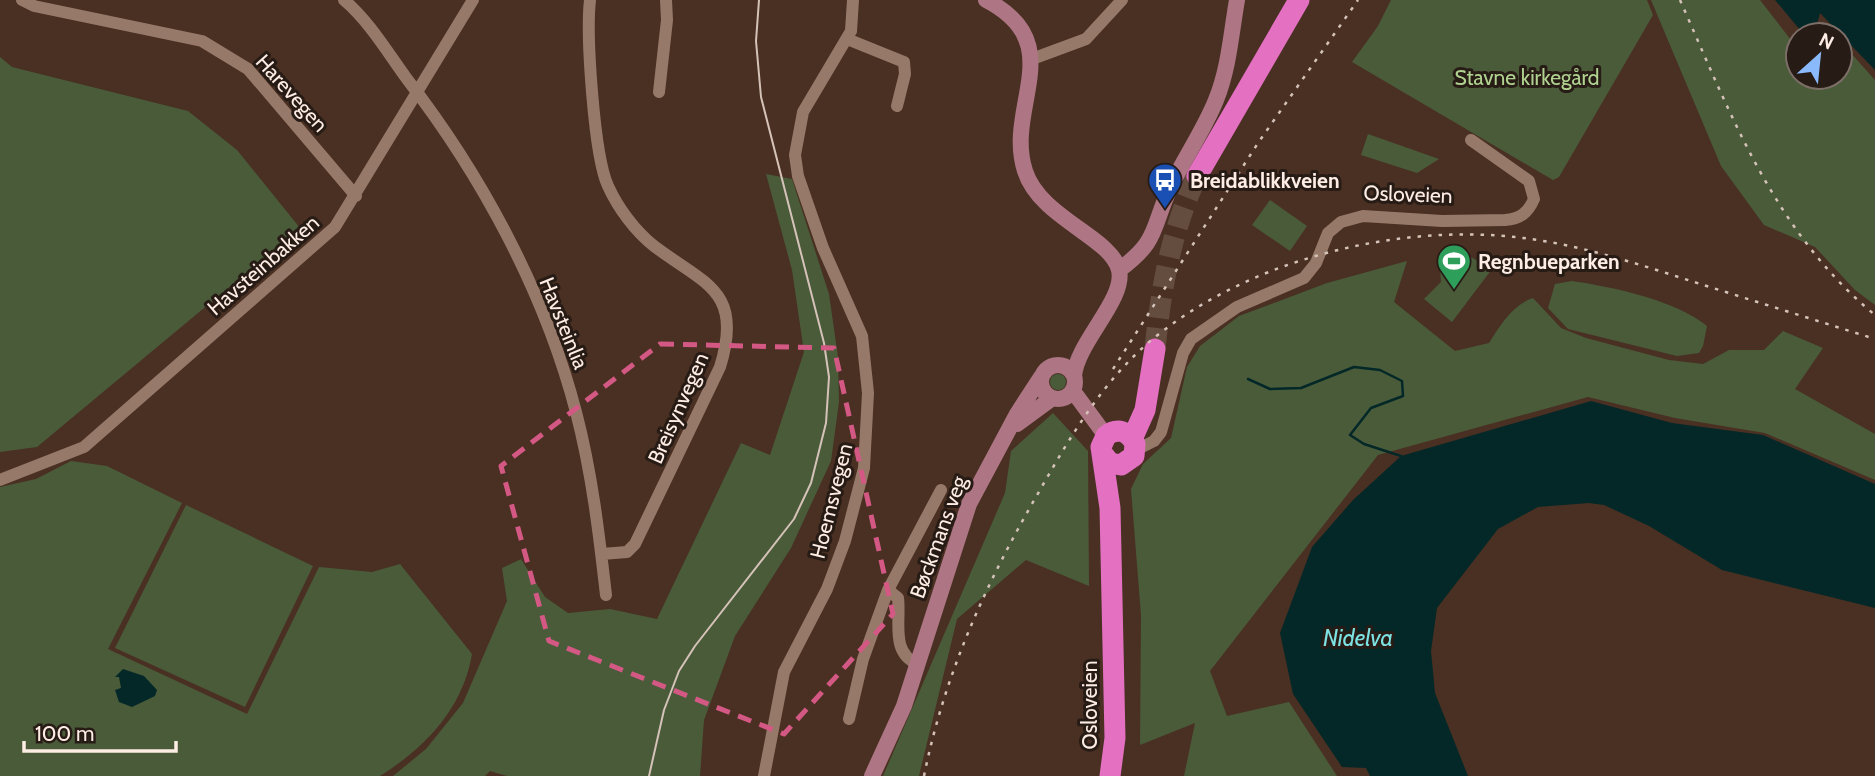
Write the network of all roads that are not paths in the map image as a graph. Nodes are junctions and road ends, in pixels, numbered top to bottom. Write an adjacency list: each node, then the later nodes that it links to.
1 (22, 0): 18 (street, Harevegen)
2 (344, 0): 13 (street, Havsteinlia)
3 (474, 0): 13 (street, Havsteinbakken)
4 (590, 0): 29 (street, Breisynvegen)
5 (666, 0): 14 (street)
6 (853, 0): 11 (street, Hoemsvegen)
7 (986, 0): 12 (street)
8 (1122, 0): 12 (street)
9 (1237, 0): 19 (street)
10 (1300, 0): 17 (highway)
11 (847, 39): 15 (street); 34 (street, Hoemsvegen)
12 (1032, 59): 19 (street)
13 (416, 90): 18 (street, Havsteinbakken); 29 (street, Havsteinlia)
14 (659, 92)
15 (897, 106)
16 (1471, 140): 26 (street, Osloveien)
17 (1197, 176)
18 (356, 196): 27 (street, Havsteinbakken)
19 (1119, 270): 20 (street)
20 (1089, 334): 22 (street, Bøckmans veg); 24 (street)
21 (1155, 349): 26 (highway)
22 (1056, 365): 23 (street, Bøckmans veg); 24 (street)
23 (1041, 377): 24 (street); 25 (street, Bøckmans veg)
24 (1066, 391): 25 (street, Bøckmans veg); 26 (street)
25 (1010, 431): 32 (street, Bøckmans veg)
26 (1119, 445): 36 (highway, Osloveien)
27 (0, 480)
28 (941, 490): 30 (street, Bøckmans veg)
29 (602, 554): 31 (street, Havsteinlia)
30 (888, 590): 32 (street, Bøckmans veg); 33 (street, Bøckmans veg)
31 (606, 595)
32 (918, 664): 35 (street, Bøckmans veg)
33 (849, 719)
34 (764, 776)
35 (872, 776)
36 (1110, 776)

